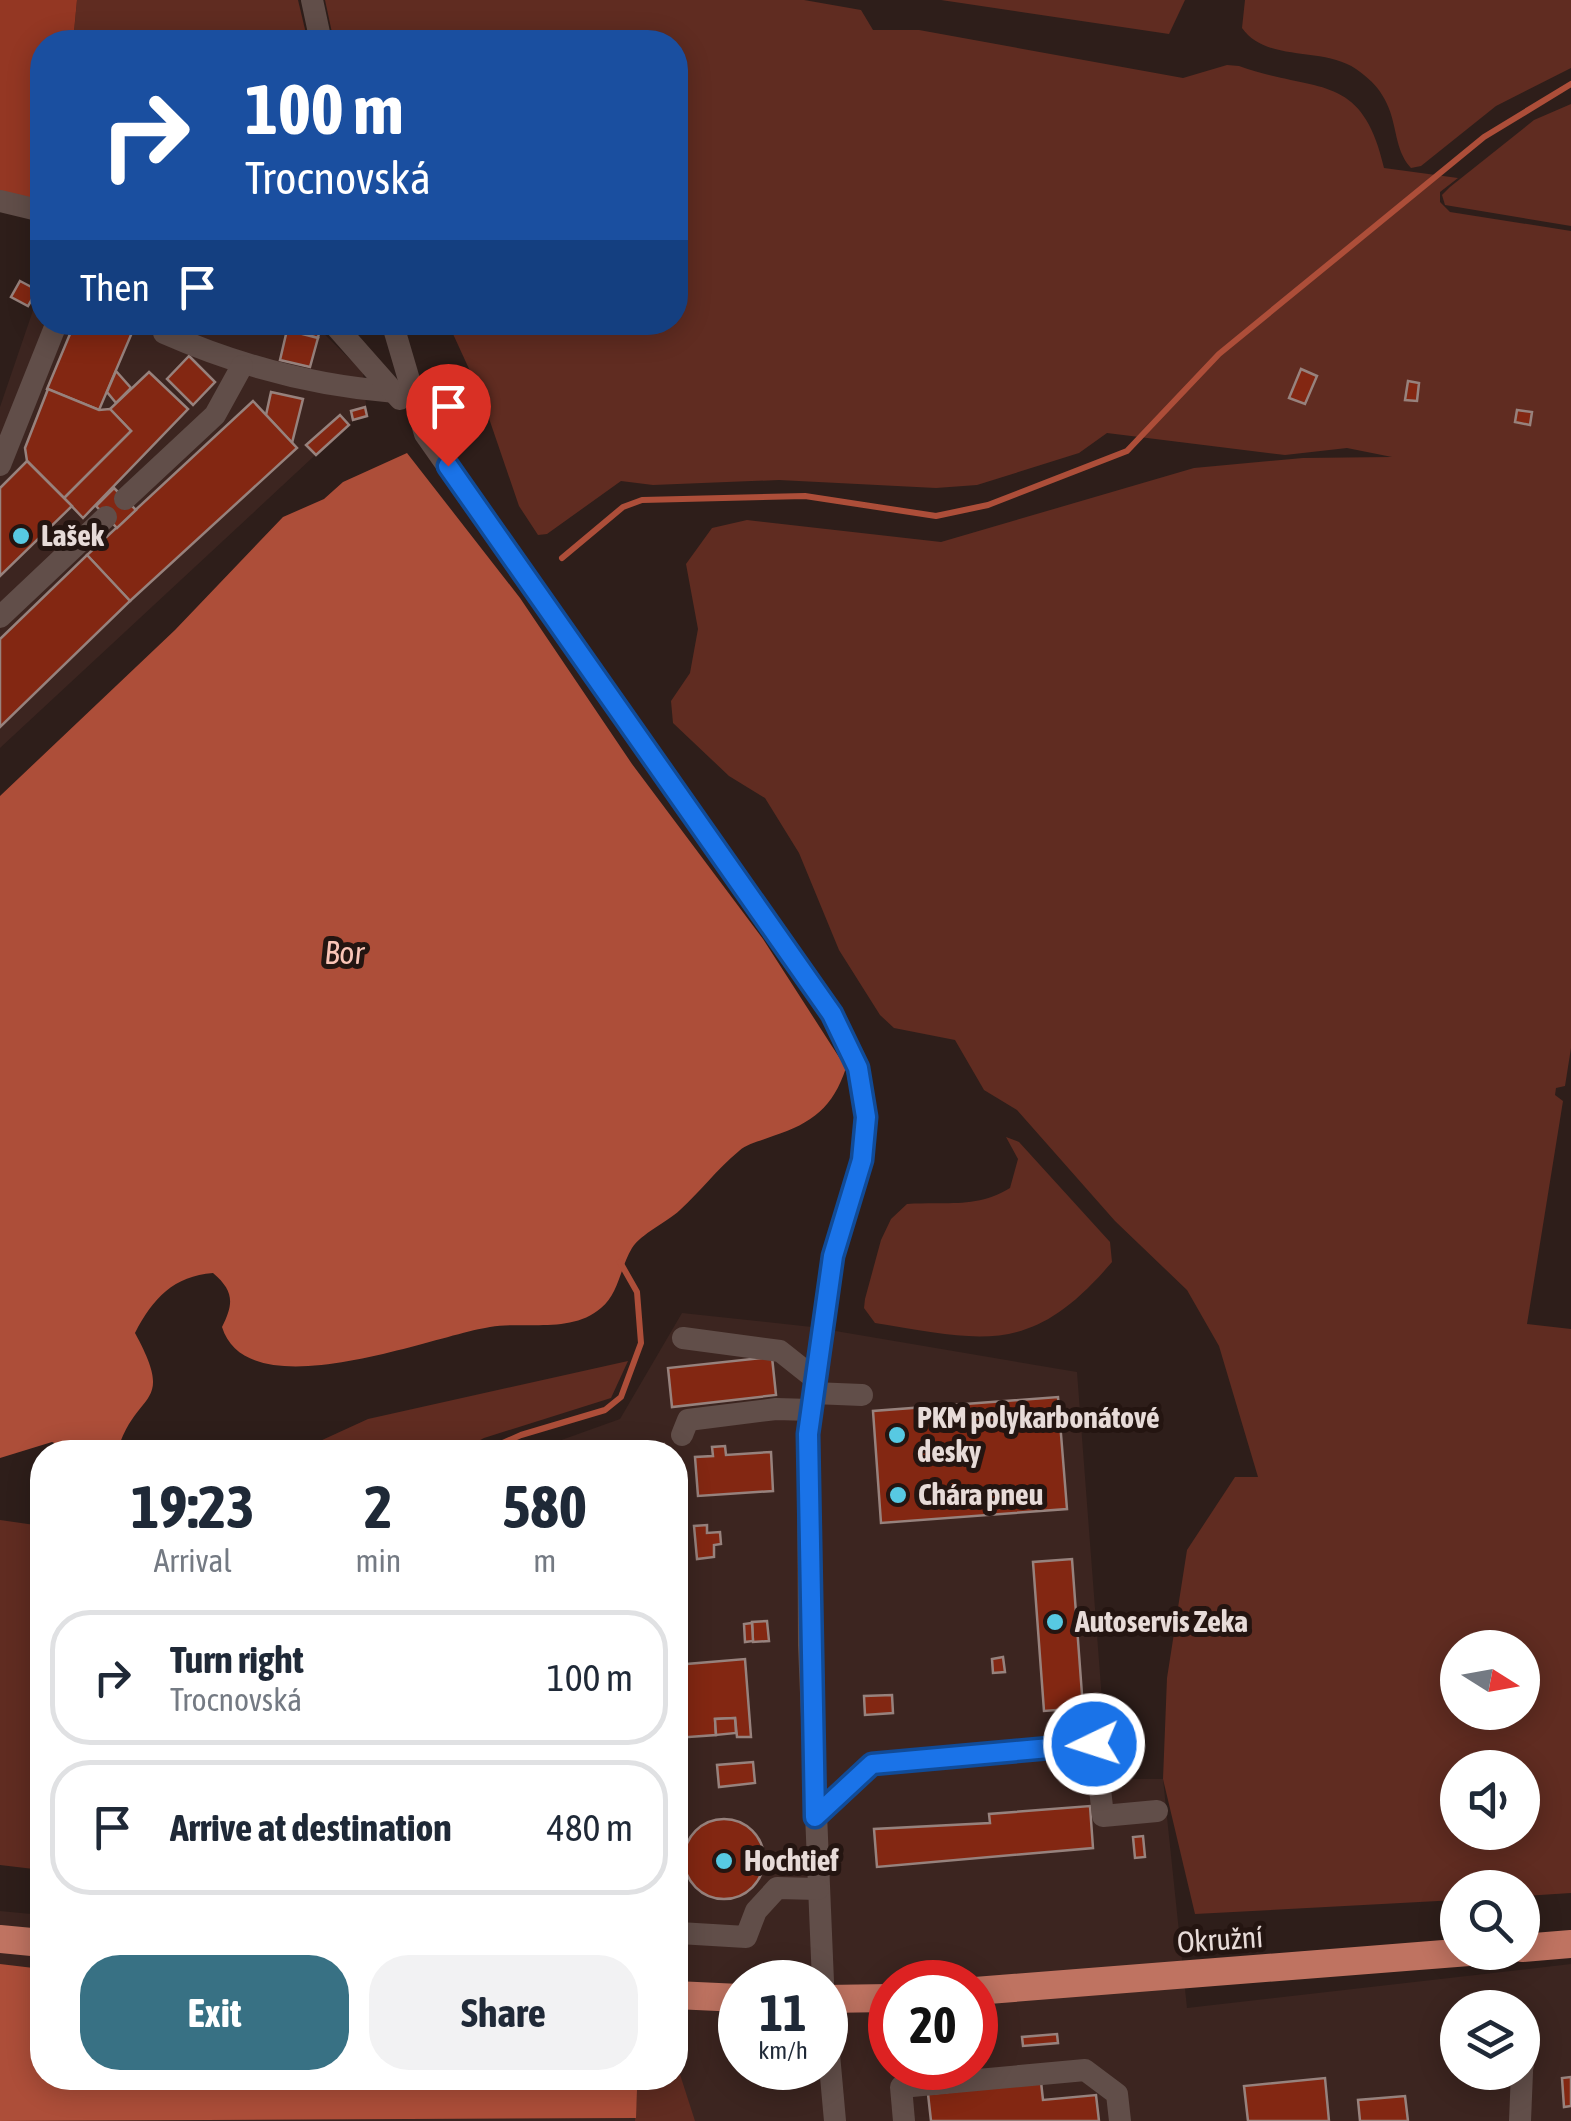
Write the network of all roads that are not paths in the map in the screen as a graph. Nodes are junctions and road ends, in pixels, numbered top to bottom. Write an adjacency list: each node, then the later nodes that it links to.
1 (312, 0): 2 (street)
2 (318, 30)
3 (0, 200): 4 (street)
4 (30, 208)
5 (52, 335): 12 (street)
6 (171, 335): 9 (street)
7 (344, 335): 10 (street)
8 (396, 335): 11 (street)
9 (242, 366): 10 (street); 13 (street)
10 (395, 392): 11 (street)
11 (426, 434): 17 (street)
12 (0, 465)
13 (125, 499)
14 (106, 517): 15 (street)
15 (0, 616)
16 (683, 1338): 17 (street)
17 (813, 1394): 18 (street); 19 (street); 21 (street)
18 (862, 1395)
19 (682, 1435)
20 (1157, 1811): 21 (street)
21 (815, 1817): 22 (street)
22 (818, 1888): 23 (street); 29 (street)
23 (688, 1933)
24 (0, 1939): 25 (main road)
25 (30, 1942)
26 (1571, 1944): 27 (main road)
27 (1540, 1947)
28 (1440, 1954): 30 (main road, Okružní)
29 (822, 1960)
30 (998, 1989)
31 (688, 1995): 32 (main road)
32 (718, 1997)
33 (831, 2090): 35 (street)
34 (1521, 2090): 38 (street)
35 (833, 2121)
36 (904, 2121): 37 (street)
37 (1120, 2121)
38 (1520, 2121)

